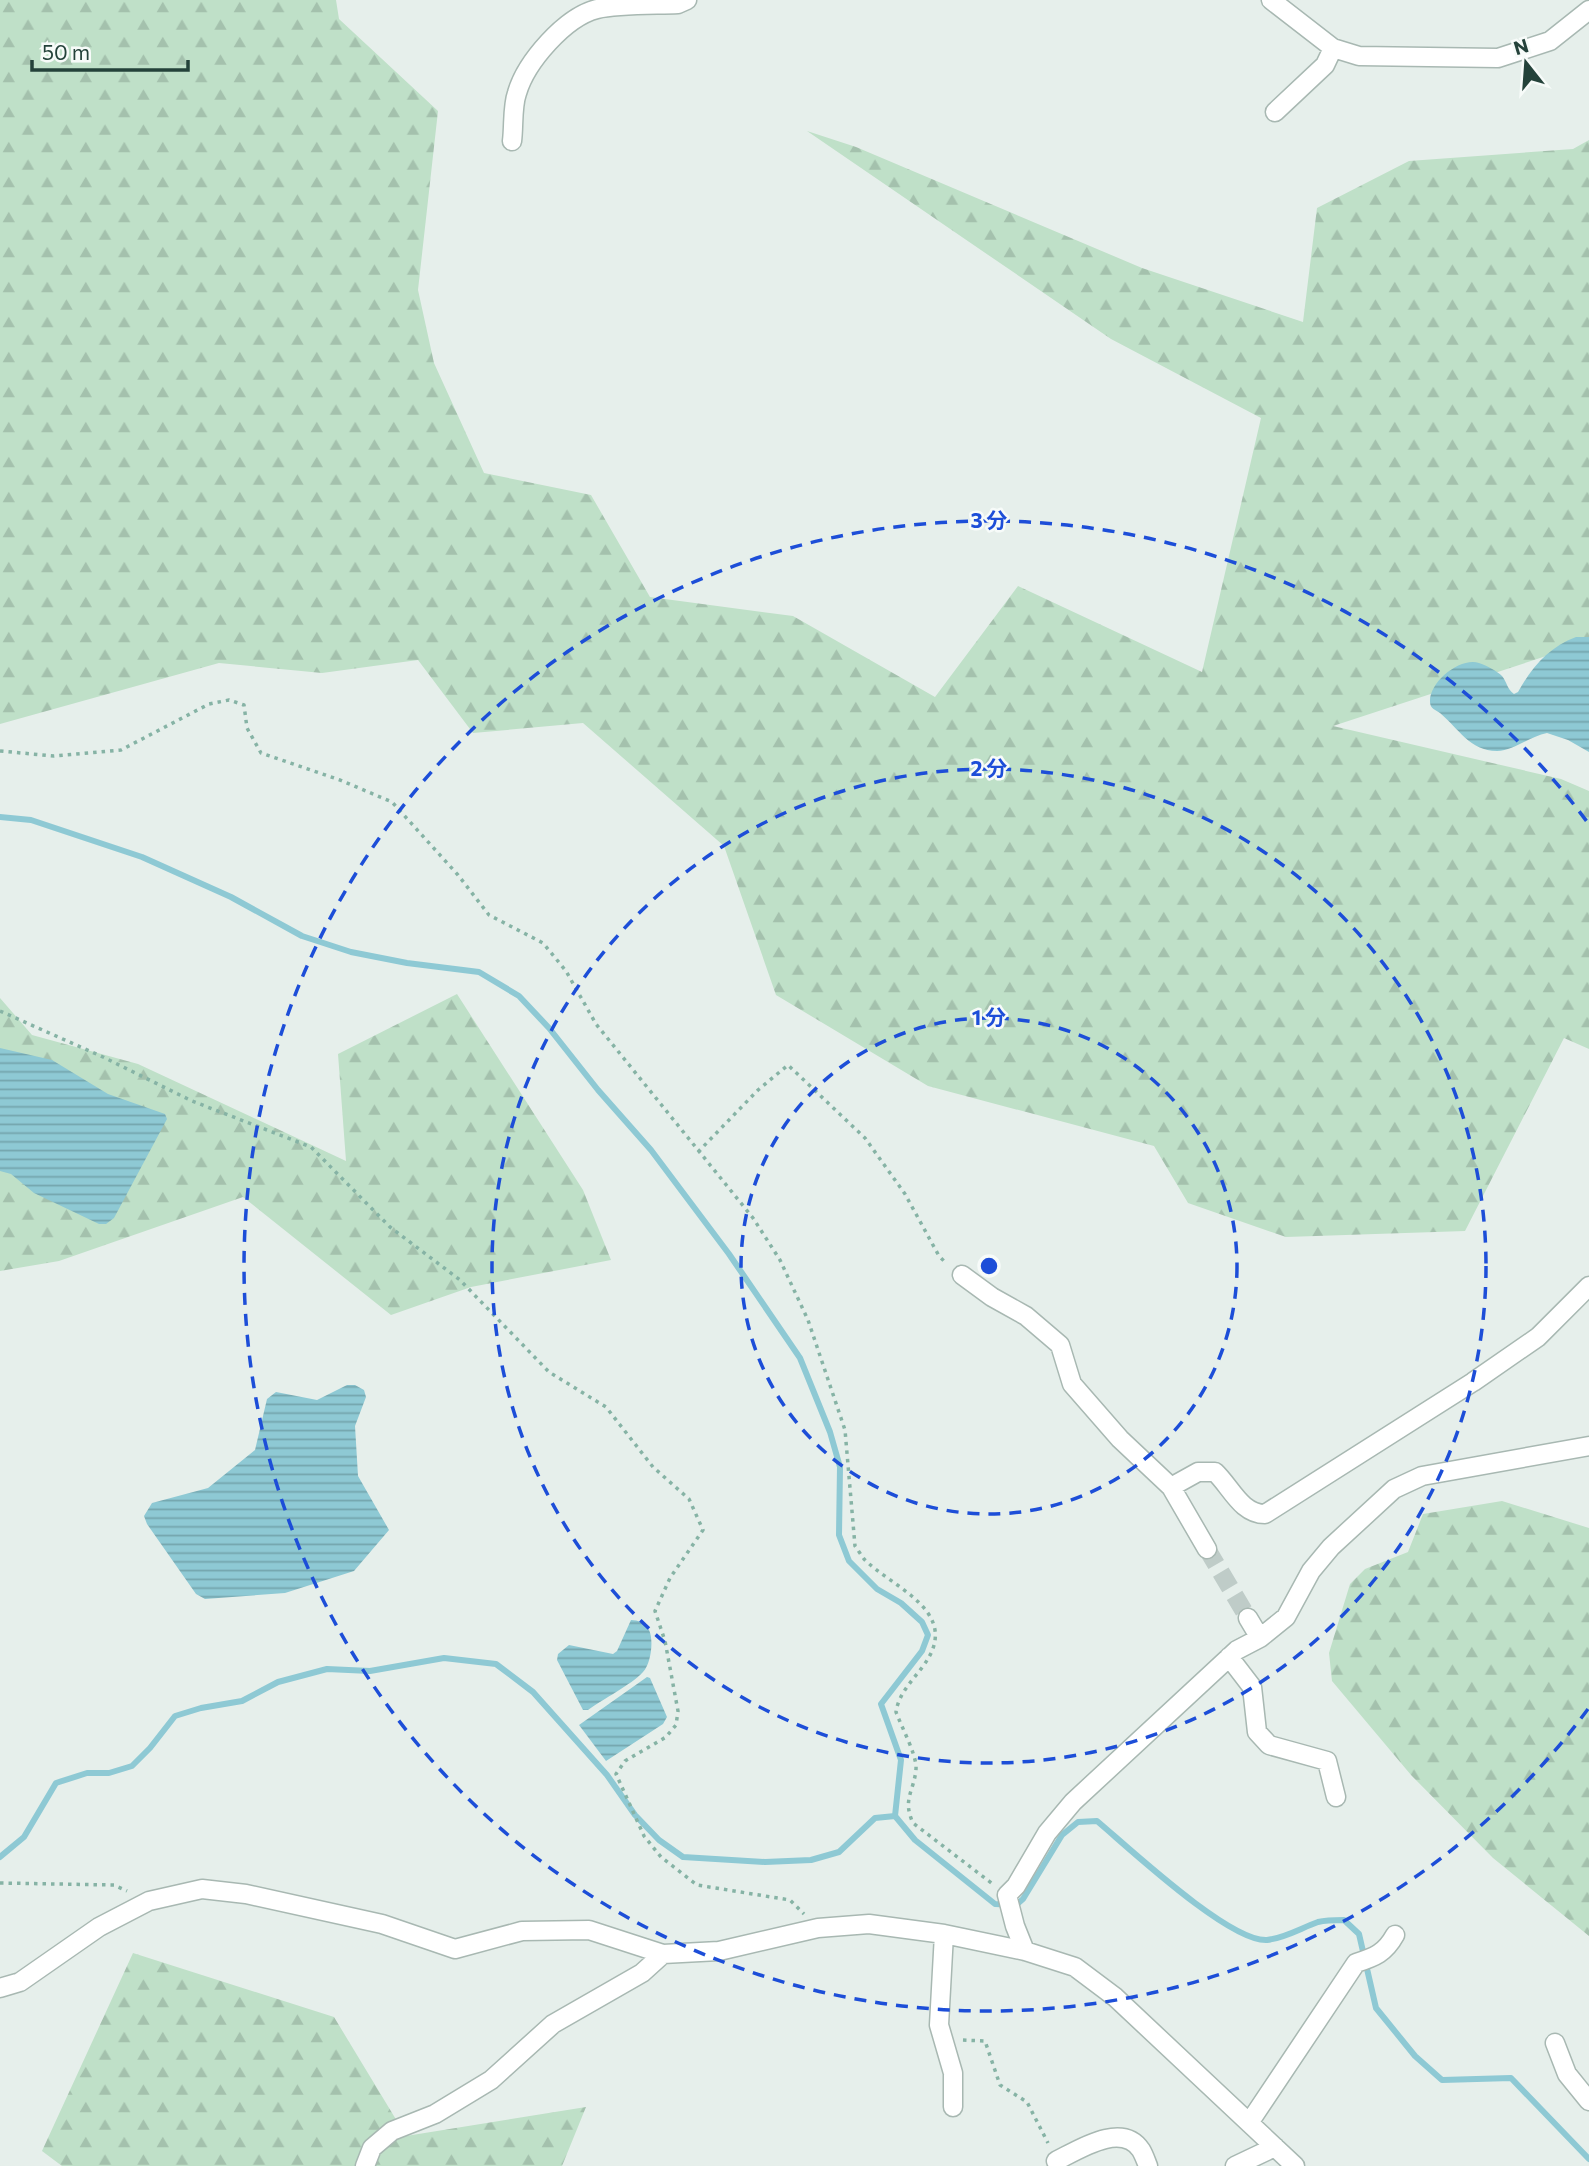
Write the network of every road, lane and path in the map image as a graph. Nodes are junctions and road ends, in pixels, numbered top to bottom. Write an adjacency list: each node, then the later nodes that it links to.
1 (687, 0): 6 (street)
2 (1271, 0): 4 (street)
3 (1589, 10): 4 (street)
4 (1333, 48): 5 (street)
5 (1275, 112)
6 (512, 141)
7 (0, 751): 9 (path)
8 (0, 1011): 22 (path)
9 (698, 1152): 10 (path); 20 (path)
10 (962, 1275): 13 (street)
11 (1589, 1286): 13 (street)
12 (1589, 1446): 16 (street)
13 (1171, 1487): 14 (street)
14 (1207, 1549)
15 (1248, 1618): 16 (street)
16 (1260, 1638): 17 (street)
17 (1229, 1657): 18 (street); 20 (street)
18 (1336, 1797)
19 (0, 1883): 21 (path)
20 (1007, 1895): 25 (street)
21 (149, 1901): 26 (street); 27 (street)
22 (818, 1928): 23 (street); 26 (street)
23 (944, 1934): 25 (street); 28 (street)
24 (1395, 1935): 32 (street)
25 (1025, 1951): 32 (street)
26 (663, 1954): 35 (street)
27 (0, 1988)
28 (944, 2043): 31 (street); 34 (path)
29 (1555, 2043): 30 (street)
30 (1589, 2101)
31 (953, 2107)
32 (1249, 2123): 33 (street)
33 (1275, 2147): 37 (street); 38 (street)
34 (1056, 2161): 36 (street)
35 (365, 2166)
36 (1148, 2166)
37 (1235, 2166)
38 (1295, 2166)

